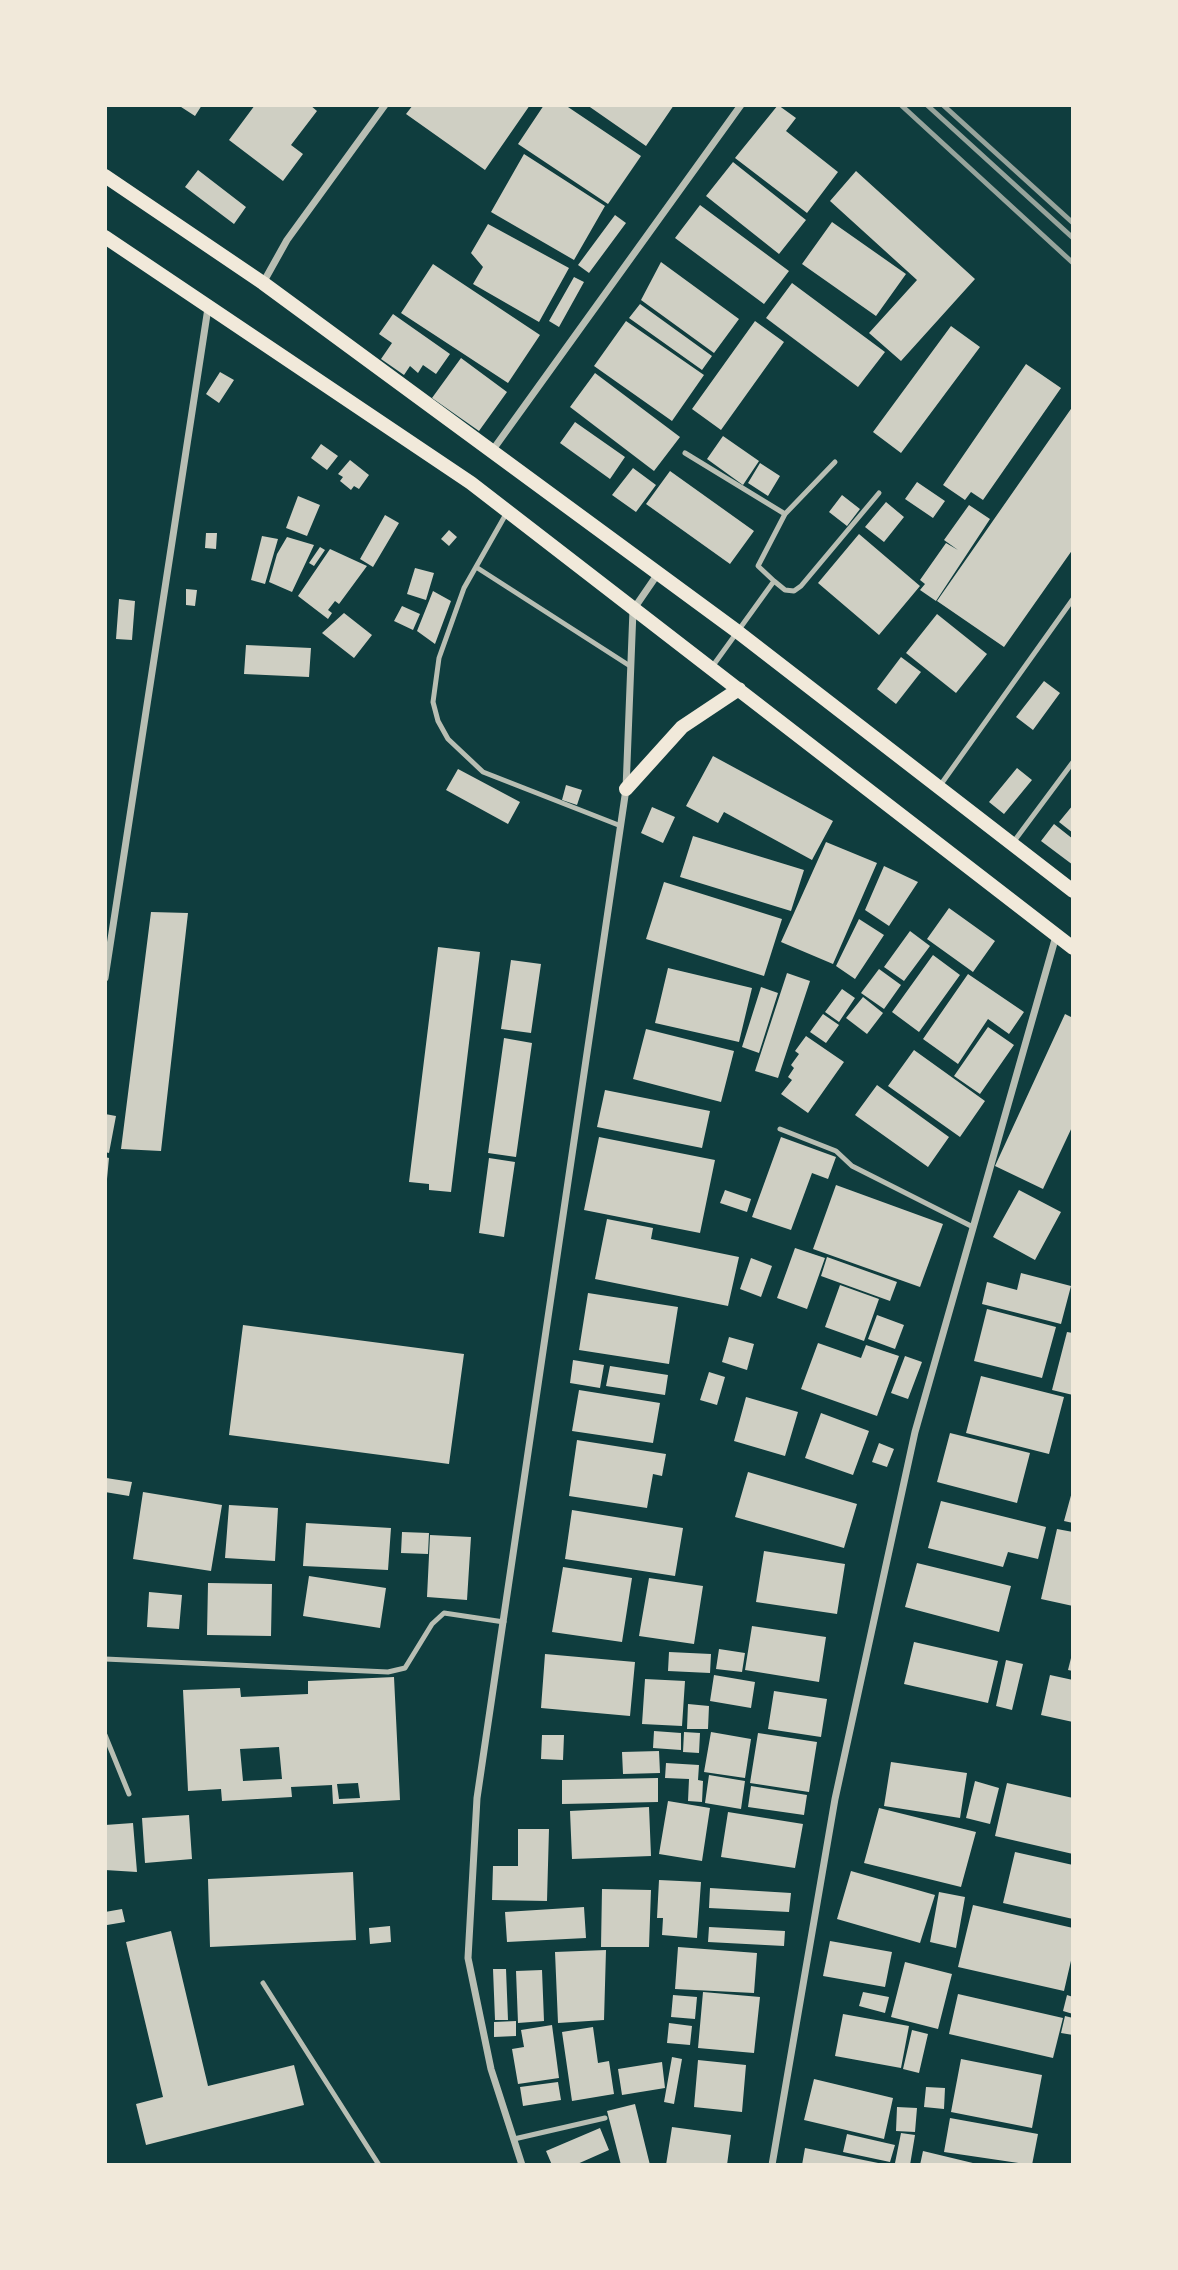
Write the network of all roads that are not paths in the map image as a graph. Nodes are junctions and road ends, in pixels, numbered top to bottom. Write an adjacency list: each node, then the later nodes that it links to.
1 (385, 105): 5 (street)
2 (741, 105): 7 (street)
3 (105, 176): 5 (main road)
4 (105, 237): 6 (main road)
5 (263, 283): 7 (main road)
6 (208, 308): 11 (main road); 30 (street)
7 (492, 451): 14 (main road)
8 (685, 453): 12 (lane)
9 (835, 461): 12 (lane)
10 (879, 493): 15 (lane)
11 (508, 511): 13 (lane); 17 (main road)
12 (785, 514): 15 (lane)
13 (476, 567): 19 (lane); 25 (lane)
14 (657, 575): 17 (street); 18 (main road)
15 (774, 581): 18 (lane)
16 (1073, 599): 23 (lane)
17 (633, 610): 19 (street); 20 (main road)
18 (738, 632): 20 (lane); 23 (main road)
19 (630, 666): 24 (street)
20 (711, 668): 21 (main road)
21 (739, 689): 24 (main road); 28 (main road)
22 (1073, 762): 26 (lane)
23 (939, 787): 26 (main road)
24 (626, 789): 25 (street)
25 (621, 826): 33 (street)
26 (1012, 844): 27 (main road)
27 (1073, 891)
28 (1057, 935): 29 (main road); 32 (street)
29 (1073, 948)
30 (105, 975)
31 (780, 1129): 32 (lane)
32 (973, 1227): 42 (street)
33 (504, 1622): 34 (lane); 39 (street)
34 (105, 1659)
35 (105, 1735): 36 (lane)
36 (129, 1794)
37 (263, 1983): 40 (lane)
38 (605, 2118): 39 (lane)
39 (514, 2139): 41 (street)
40 (379, 2165)
41 (522, 2165)
42 (772, 2165)

